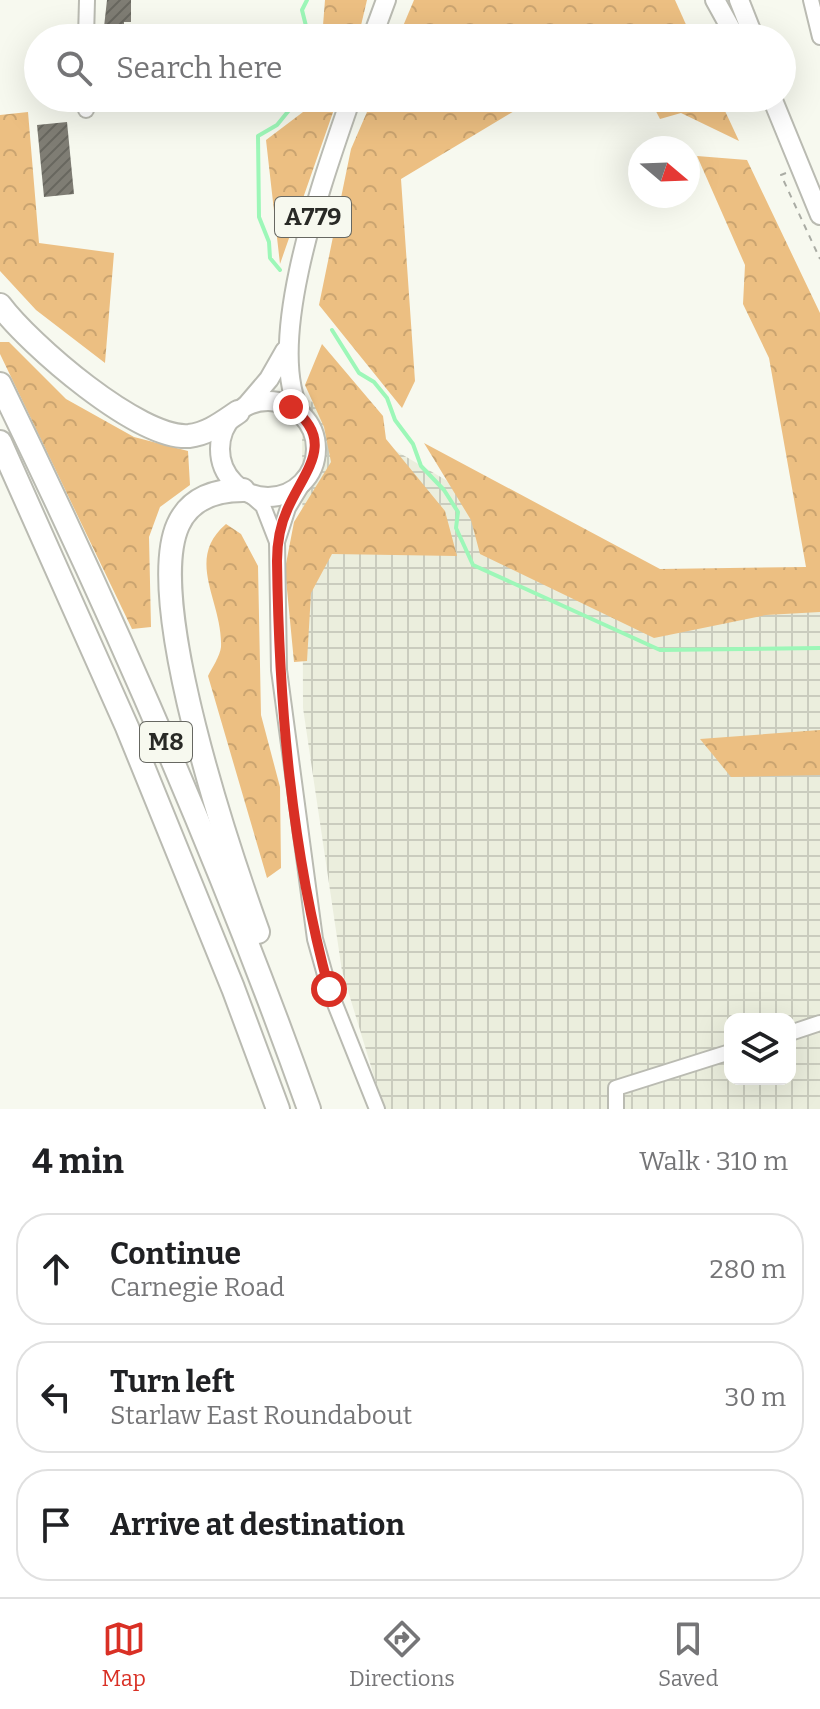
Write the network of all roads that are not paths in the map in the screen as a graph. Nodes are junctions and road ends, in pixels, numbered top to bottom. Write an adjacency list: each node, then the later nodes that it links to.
1 (87, 0): 6 (street)
2 (386, 0): 7 (main road)
3 (715, 0): 8 (main road)
4 (739, 0): 9 (main road)
5 (811, 0): 10 (street)
6 (86, 24)
7 (377, 24)
8 (728, 24)
9 (748, 24)
10 (820, 37)
11 (347, 112): 15 (main road, A779)
12 (777, 112): 13 (main road)
13 (820, 215)
14 (0, 305): 17 (highway)
15 (289, 341): 17 (main road, A779); 18 (main road, A779)
16 (0, 384): 27 (highway, M8)
17 (242, 409): 18 (main road); 21 (main road, A779)
18 (301, 414): 20 (main road, A779)
19 (0, 442): 26 (highway, M8)
20 (308, 475): 21 (main road); 22 (street)
21 (246, 492): 22 (street); 28 (highway, M8)
22 (277, 542): 29 (street)
23 (820, 1023): 24 (street)
24 (796, 1031)
25 (724, 1054): 30 (street)
26 (278, 1109)
27 (309, 1109)
28 (320, 1109)
29 (377, 1109)
30 (616, 1109)

